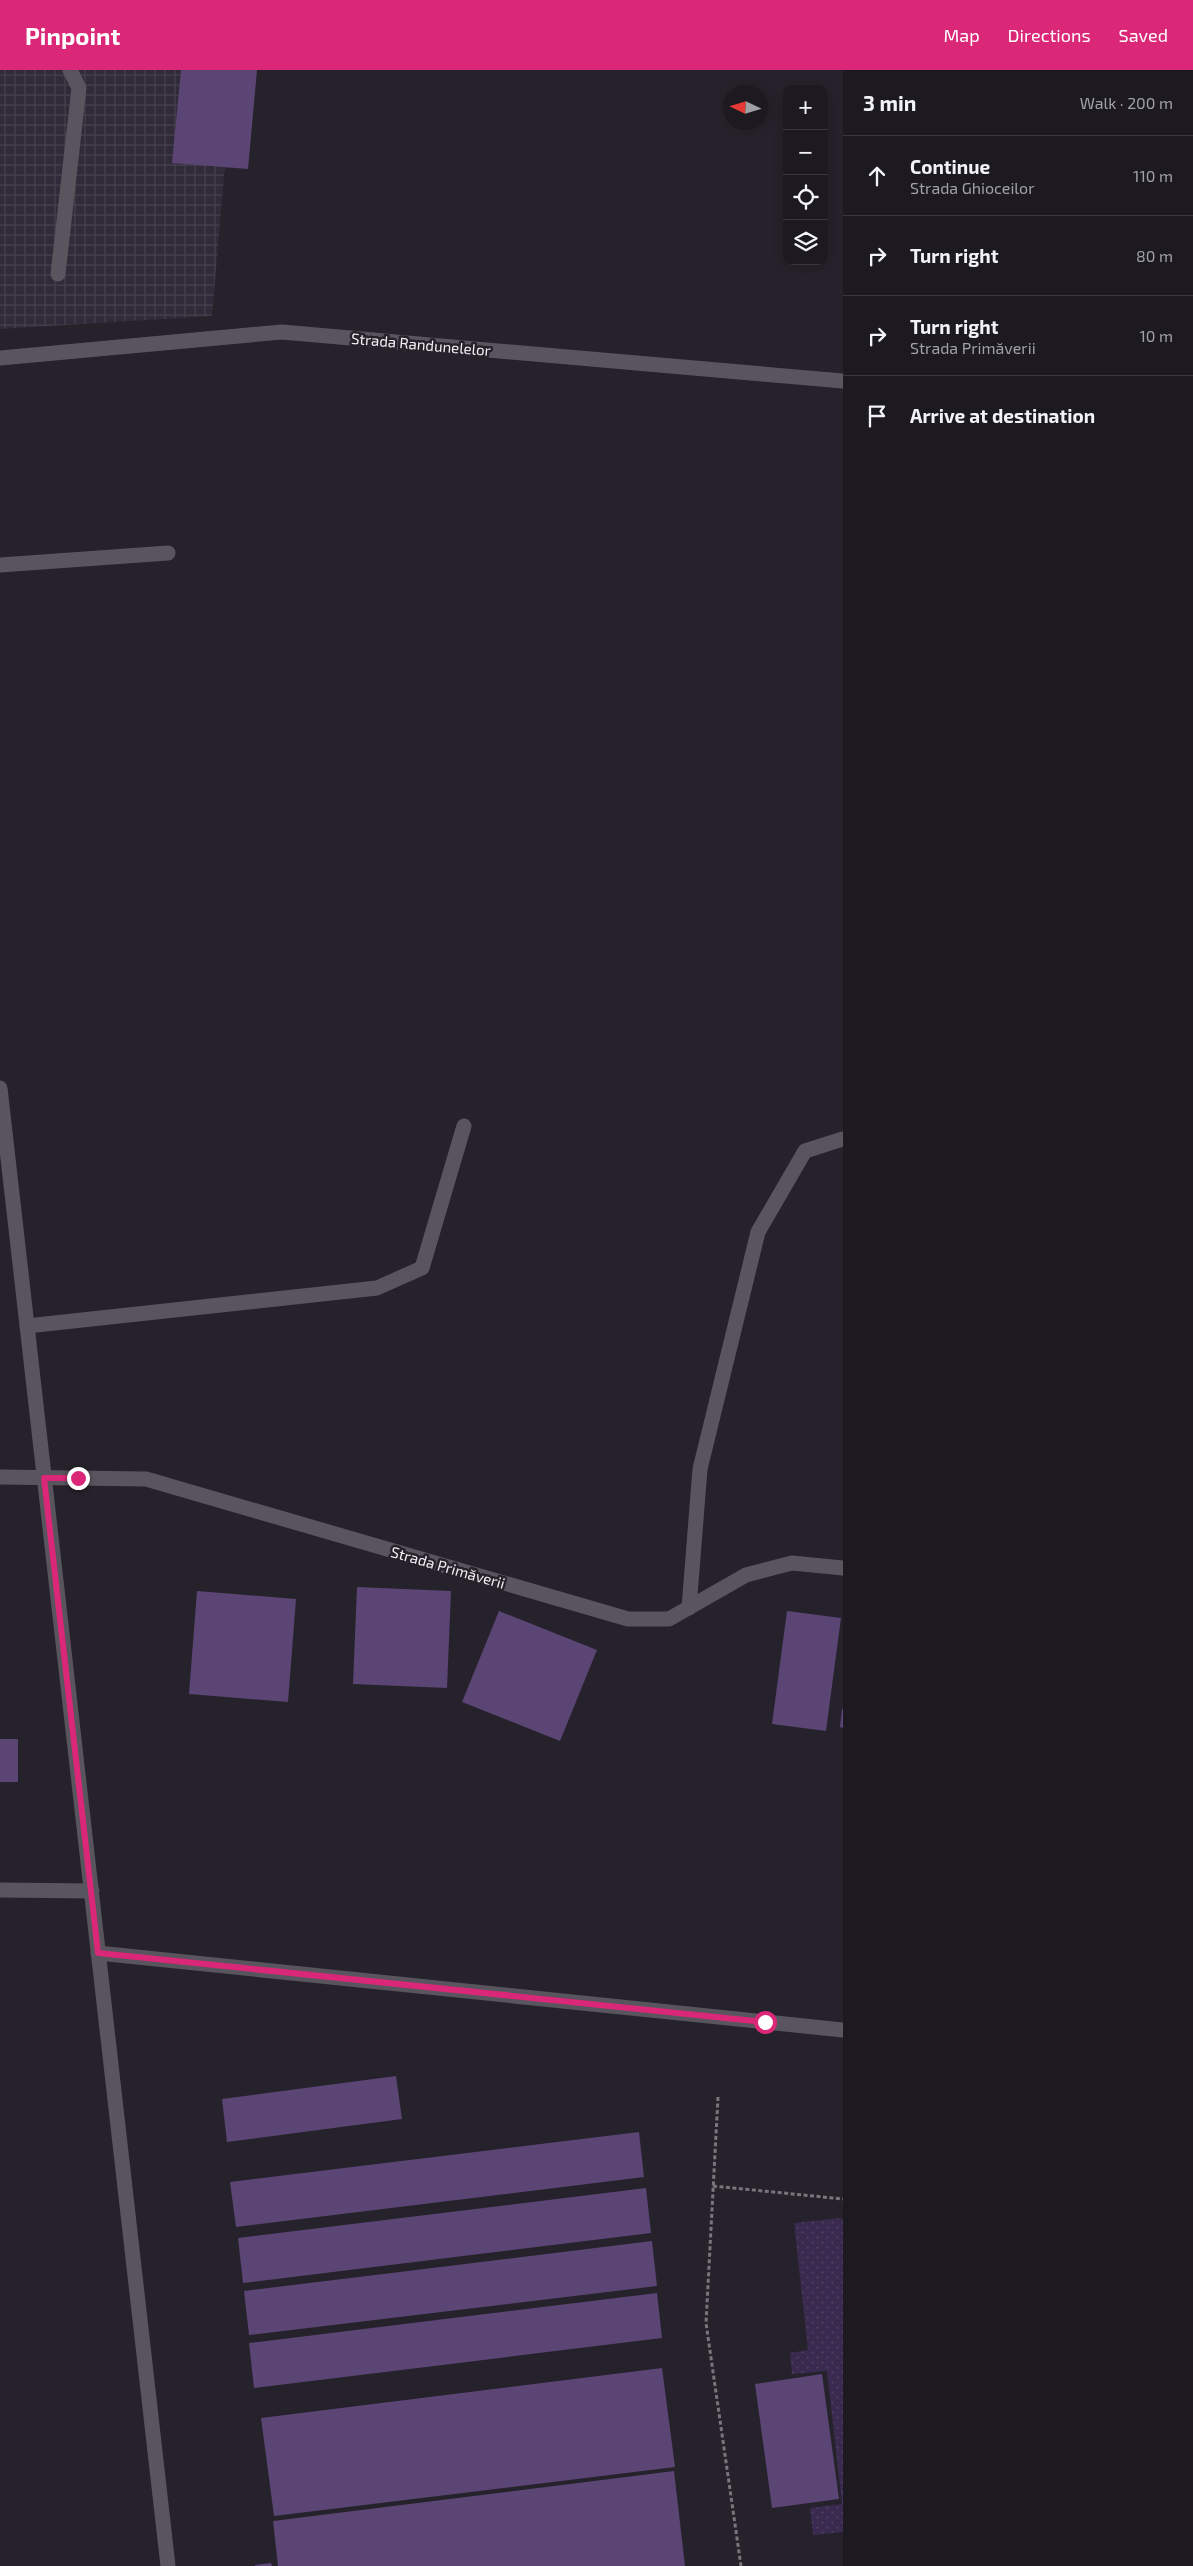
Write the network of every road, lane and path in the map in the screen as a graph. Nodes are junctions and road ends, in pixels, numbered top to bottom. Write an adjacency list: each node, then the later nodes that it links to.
1 (70, 70): 2 (street)
2 (58, 274)
3 (0, 358): 4 (street, Strada Randunelelor)
4 (843, 381)
5 (168, 553): 6 (street)
6 (0, 565)
7 (0, 1088): 10 (street)
8 (464, 1126): 10 (street)
9 (843, 1139): 14 (street)
10 (27, 1326): 12 (street)
11 (0, 1476): 12 (street, Strada Primăverii)
12 (44, 1478): 14 (street, Strada Primăverii); 16 (street)
13 (843, 1568): 14 (street, Strada Primăverii)
14 (689, 1608)
15 (0, 1890): 16 (street)
16 (92, 1892): 17 (street)
17 (98, 1953): 18 (street); 22 (street)
18 (843, 2030)
19 (718, 2097): 20 (path)
20 (713, 2186): 21 (path); 23 (path)
21 (843, 2199)
22 (168, 2566)
23 (741, 2566)

